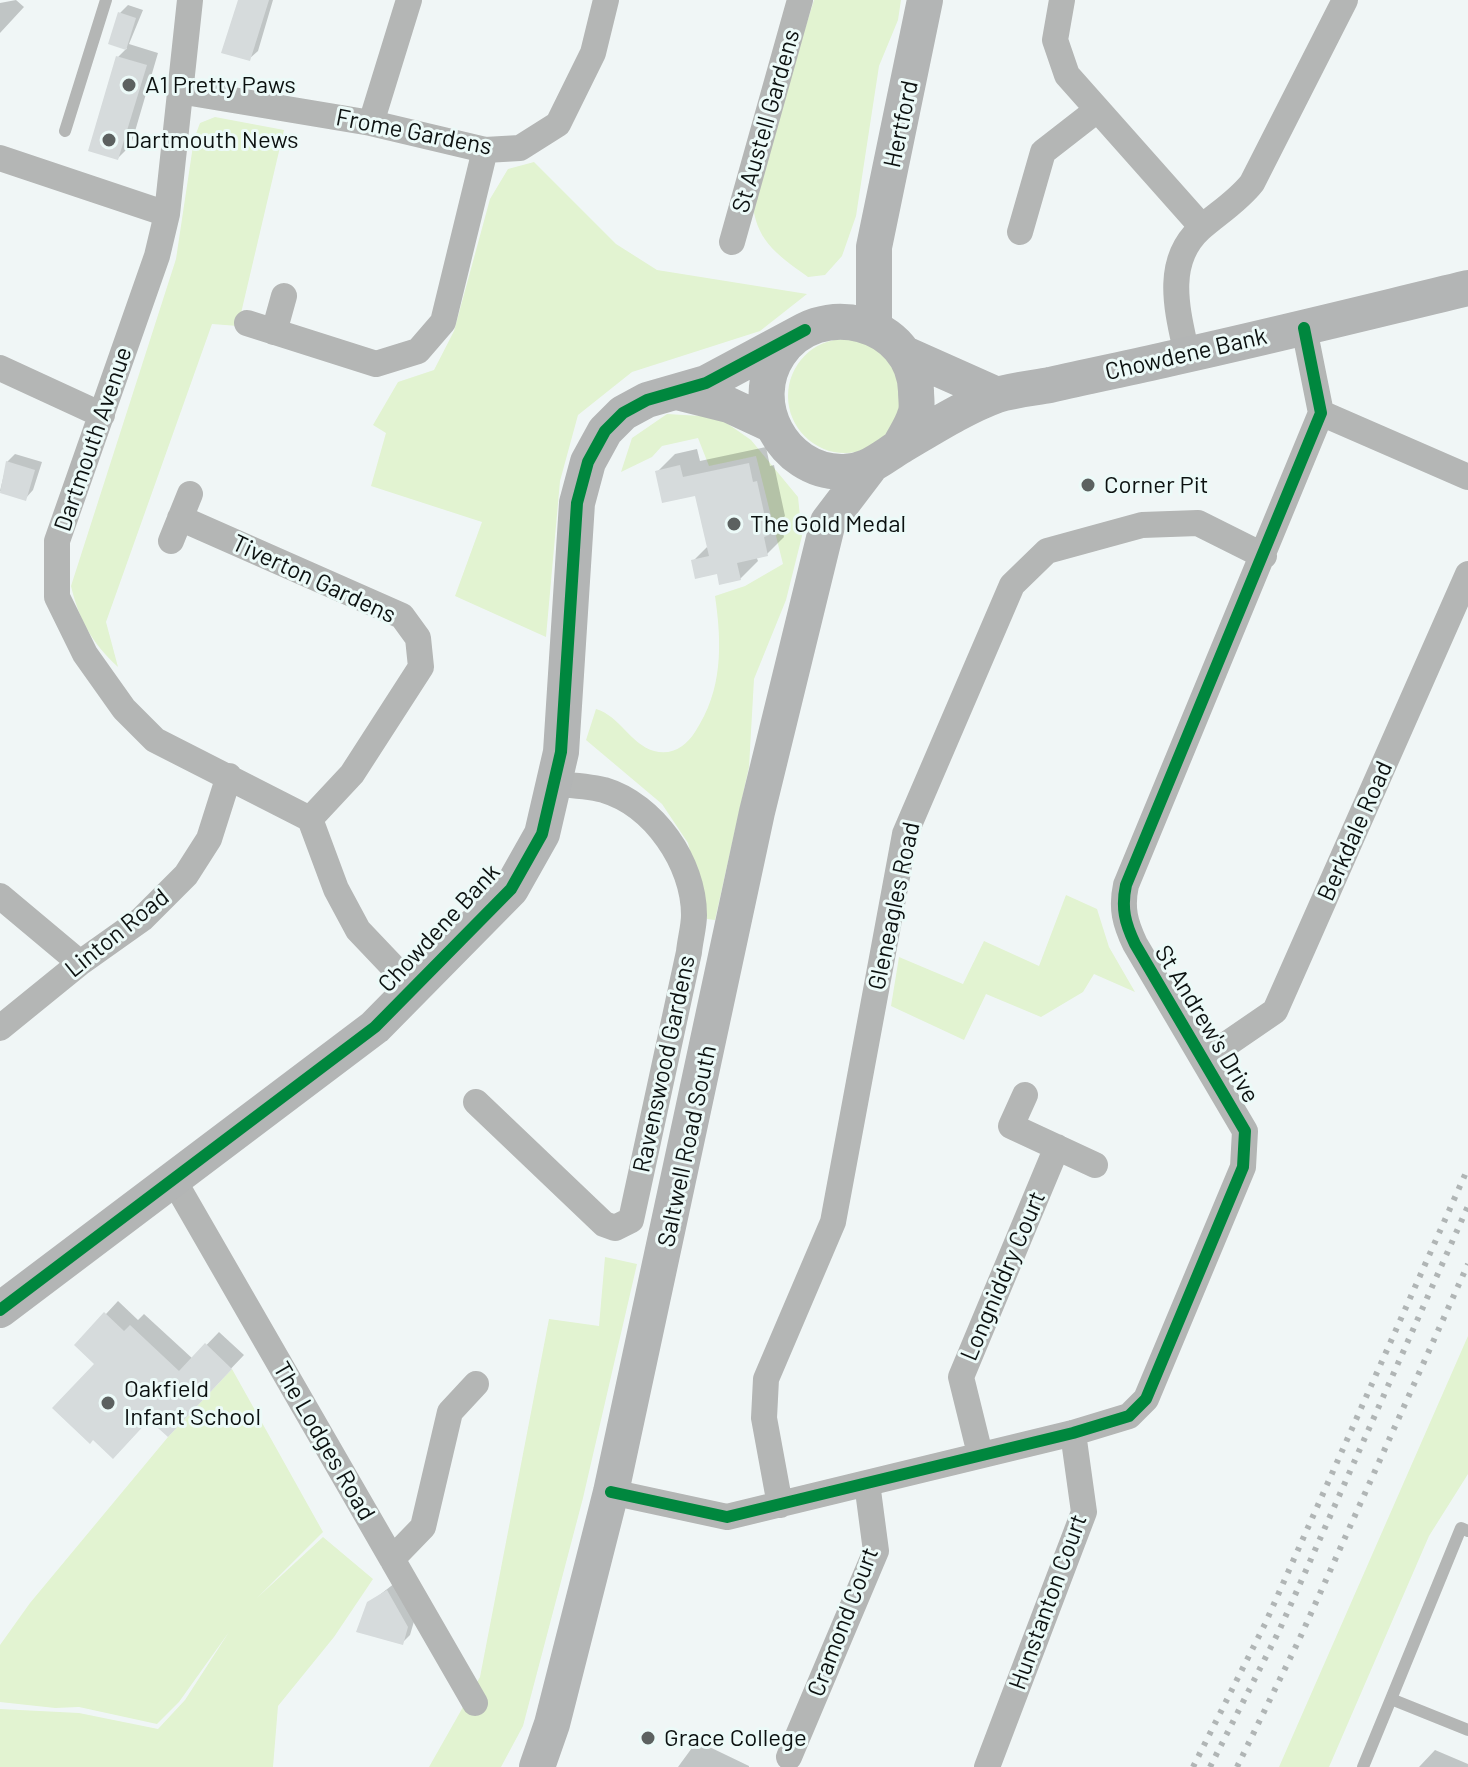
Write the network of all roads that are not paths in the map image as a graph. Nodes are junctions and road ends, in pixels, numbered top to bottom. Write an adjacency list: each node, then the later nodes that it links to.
1 (106, 0): 12 (lane)
2 (409, 0): 11 (street)
3 (606, 0): 13 (street, Frome Gardens)
4 (800, 0): 18 (street, St Austell Gardens)
5 (925, 0): 19 (street, Hertford)
6 (1062, 0): 10 (street)
7 (1345, 0): 16 (street)
8 (181, 3): 9 (street, Dartmouth Avenue)
9 (179, 91): 11 (street, Frome Gardens); 15 (street, Dartmouth Avenue)
10 (1097, 110): 16 (street); 17 (street)
11 (371, 123): 13 (street, Frome Gardens)
12 (65, 131)
13 (485, 150): 26 (street)
14 (0, 158): 15 (street)
15 (167, 214): 33 (street, Dartmouth Avenue)
16 (1202, 227): 28 (street)
17 (1020, 232)
18 (732, 242)
19 (874, 247): 23 (street, Hertford); 24 (street, Hertford)
20 (1468, 288): 25 (street, Chowdene Bank)
21 (284, 296): 26 (street)
22 (247, 323): 26 (street)
23 (818, 325): 24 (street); 30 (street, Chowdene Bank); 34 (street)
24 (874, 327): 27 (street)
25 (1304, 328): 28 (street, Chowdene Bank); 32 (street)
26 (274, 332)
27 (905, 354): 31 (street); 35 (street)
28 (1187, 355): 31 (street, Chowdene Bank)
29 (0, 368): 33 (street)
30 (681, 393): 34 (street, Chowdene Bank); 44 (street, Chowdene Bank)
31 (997, 395): 35 (street, Chowdene Bank)
32 (1321, 413): 38 (street); 41 (street, St Andrew's Drive)
33 (102, 415): 43 (street, Dartmouth Avenue)
34 (772, 425): 36 (street)
35 (899, 447): 37 (street)
36 (817, 468): 37 (street); 40 (street, Saltwell Road South)
37 (869, 468): 40 (street, Saltwell Road South)
38 (1468, 477)
39 (180, 517): 45 (street, Tiverton Gardens)
40 (828, 522): 61 (street, Saltwell Road South)
41 (1264, 556): 50 (street, St Andrew's Drive); 62 (street, Gleneagles Road)
42 (1468, 574): 50 (street, Berkdale Road)
43 (229, 776): 45 (street, Dartmouth Avenue); 47 (street, Linton Road)
44 (554, 784): 48 (street, Chowdene Bank); 52 (street, Ravenswood Gardens)
45 (310, 819): 48 (street)
46 (0, 896): 47 (street)
47 (80, 963): 49 (street, Linton Road)
48 (415, 990): 55 (street, Chowdene Bank)
49 (0, 1028)
50 (1205, 1059): 58 (street, St Andrew's Drive)
51 (1025, 1095): 53 (street)
52 (476, 1102)
53 (1057, 1147): 54 (street); 59 (street, Longniddry Court)
54 (1095, 1165)
55 (173, 1179): 56 (street, Chowdene Bank); 64 (street, The Lodges Road)
56 (0, 1310)
57 (476, 1384): 64 (street)
58 (1073, 1433): 59 (street, St Andrew's Drive); 70 (street, Hunstanton Court)
59 (980, 1454): 60 (street, St Andrew's Drive)
60 (867, 1483): 62 (street, St Andrew's Drive); 68 (street, Cramond Court)
61 (611, 1492): 62 (street, St Andrew's Drive); 69 (street, Saltwell Road South)
62 (780, 1505)
63 (1468, 1531): 65 (lane)
64 (392, 1559): 66 (street, The Lodges Road)
65 (1391, 1699): 67 (lane); 71 (lane)
66 (475, 1703)
67 (1468, 1730)
68 (789, 1757)
69 (537, 1767)
70 (987, 1767)
71 (1363, 1767)

